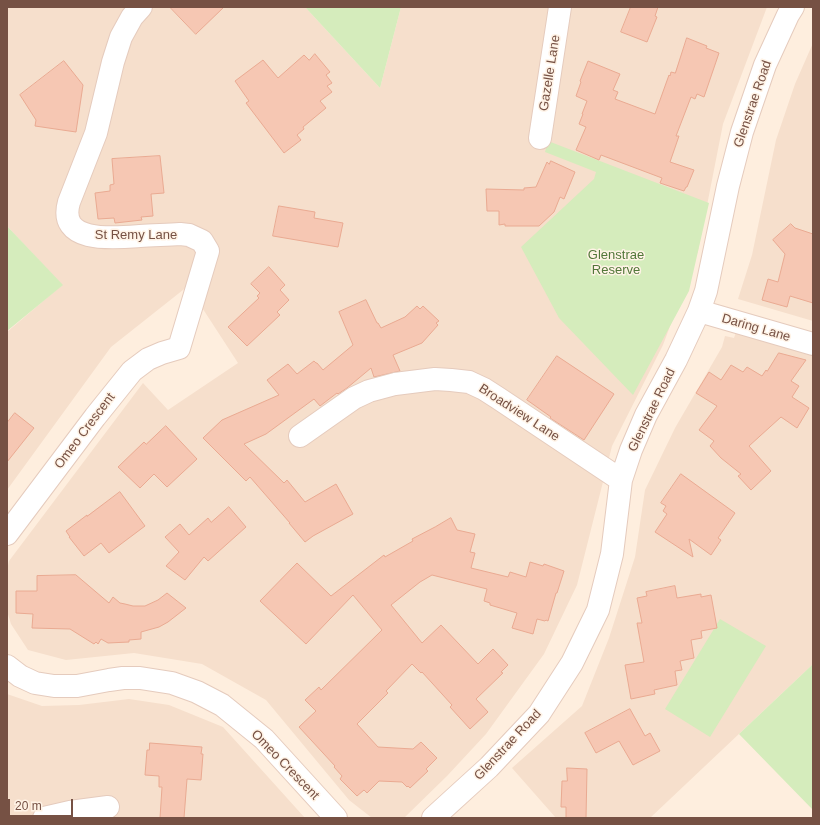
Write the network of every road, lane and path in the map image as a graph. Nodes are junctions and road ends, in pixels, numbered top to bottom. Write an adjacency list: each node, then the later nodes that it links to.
1 (141, 7): 7 (street, St Remy Lane)
2 (560, 7): 4 (street, Gazelle Lane)
3 (793, 7): 5 (street, Glenstrae Road)
4 (540, 138)
5 (699, 312): 6 (street, Daring Lane); 9 (street, Glenstrae Road)
6 (813, 344)
7 (179, 348): 10 (street, Omeo Crescent)
8 (300, 436): 9 (street, Broadview Lane)
9 (622, 480): 15 (street, Glenstrae Road)
10 (7, 534)
11 (7, 666): 14 (street, Omeo Crescent)
12 (108, 807): 13 (street)
13 (44, 818)
14 (336, 818)
15 (433, 818)

